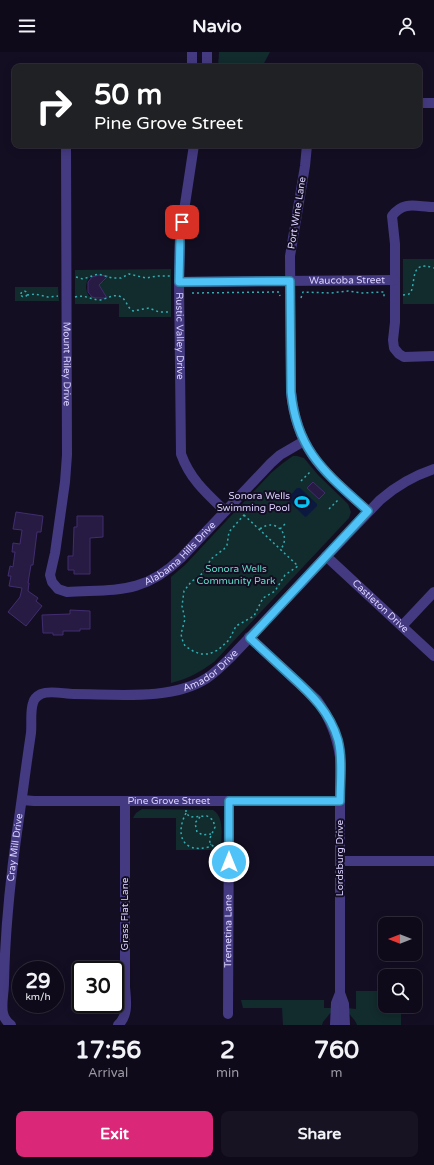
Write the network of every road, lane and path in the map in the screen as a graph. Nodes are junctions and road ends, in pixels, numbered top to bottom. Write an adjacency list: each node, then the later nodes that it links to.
1 (192, 52): 3 (street)
2 (207, 52): 4 (street)
3 (192, 64)
4 (207, 64)
5 (422, 103): 6 (street)
6 (434, 103)
7 (66, 148): 41 (street, Mount Riley Drive)
8 (194, 148): 15 (street, Rustic Valley Drive)
9 (307, 148): 17 (street, Port Wine Lane)
10 (434, 207): 16 (street)
11 (168, 212): 12 (path)
12 (166, 222)
13 (434, 268): 20 (path)
14 (75, 276): 15 (path)
15 (175, 279): 17 (street, Waucoba Street); 34 (street, Rustic Valley Drive)
16 (395, 280): 17 (street, Waucoba Street); 27 (street)
17 (290, 281): 28 (street, Port Wine Lane)
18 (192, 293): 24 (path)
19 (27, 295): 21 (path)
20 (403, 295)
21 (59, 296)
22 (384, 297): 25 (path)
23 (75, 298): 26 (path)
24 (281, 298)
25 (301, 298)
26 (171, 312)
27 (434, 356)
28 (304, 441): 34 (street, Alabama Hills Drive); 35 (street, Port Wine Lane)
29 (434, 469): 35 (street, Amador Drive)
30 (310, 472): 31 (path)
31 (301, 481)
32 (339, 499): 33 (path)
33 (329, 509)
34 (225, 511): 41 (street, Alabama Hills Drive)
35 (368, 511): 40 (street, Amador Drive)
36 (285, 524): 37 (path)
37 (280, 529): 38 (path); 39 (path)
38 (259, 530): 39 (path); 39 (path)
39 (280, 550)
40 (326, 556): 43 (street, Castleton Drive); 44 (street, Amador Drive)
41 (52, 582)
42 (434, 592): 43 (street)
43 (402, 626): 45 (street, Castleton Drive)
44 (250, 638): 46 (street, Amador Drive); 50 (street, Lordsburg Drive)
45 (434, 656)
46 (35, 699): 47 (street, Cray Mill Drive)
47 (22, 800): 48 (street, Pine Grove Street); 61 (street, Cray Mill Drive)
48 (125, 801): 49 (street, Pine Grove Street); 62 (street, Grass Flat Lane)
49 (229, 801): 50 (street, Pine Grove Street); 59 (street, Tremetina Lane)
50 (340, 801): 57 (street, Lordsburg Drive)
51 (186, 809): 52 (path)
52 (186, 813): 53 (path); 55 (path)
53 (200, 817): 54 (path); 54 (path)
54 (211, 834): 55 (path)
55 (211, 844): 56 (path)
56 (221, 848)
57 (340, 861): 58 (street); 60 (street, Lordsburg Drive)
58 (434, 861)
59 (228, 1014)
60 (340, 1022)
61 (9, 1023)
62 (118, 1025)

